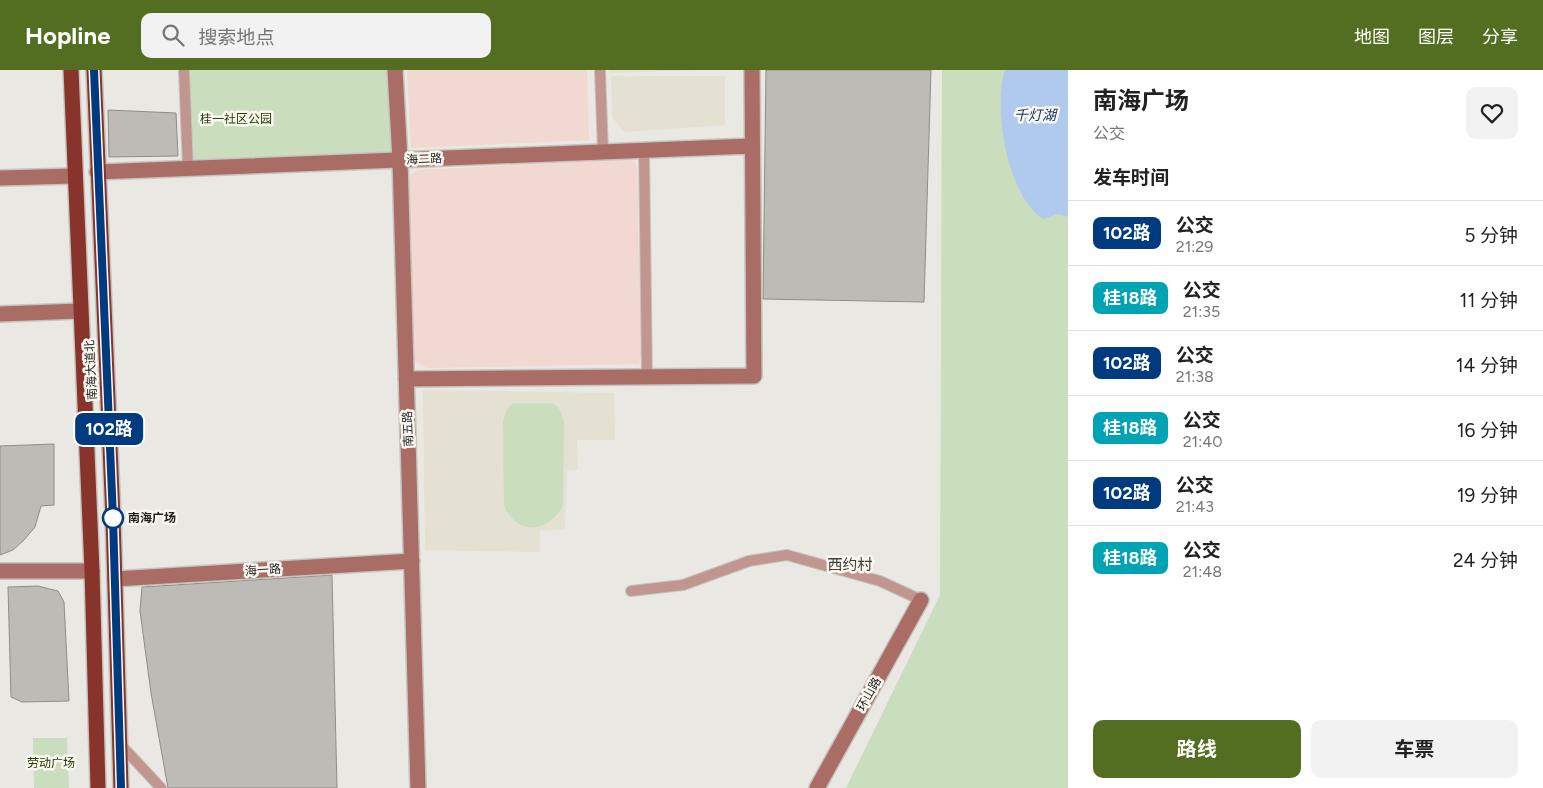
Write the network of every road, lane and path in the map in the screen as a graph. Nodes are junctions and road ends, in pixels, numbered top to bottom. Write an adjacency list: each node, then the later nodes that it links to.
1 (71, 70): 13 (highway, 南海大道北)
2 (94, 70): 12 (highway, 南海大道北)
3 (184, 70): 11 (street)
4 (395, 70): 10 (street, 南五路)
5 (600, 70): 9 (street)
6 (752, 70): 7 (street)
7 (751, 146): 8 (street, 海二路); 17 (street)
8 (644, 150): 9 (street, 海二路); 17 (street)
9 (603, 152): 10 (street, 海二路)
10 (400, 160): 11 (street, 海二路); 18 (street, 南五路)
11 (188, 169): 12 (street, 海二路)
12 (97, 172): 22 (highway, 南海大道北)
13 (74, 176): 14 (street); 15 (highway, 南海大道北)
14 (0, 178)
15 (80, 311): 16 (street); 21 (highway, 南海大道北)
16 (0, 314)
17 (647, 376): 18 (street)
18 (406, 379): 19 (street, 南五路)
19 (412, 561): 22 (street, 海一路); 29 (street, 南五路)
20 (0, 571): 21 (street)
21 (92, 571): 26 (highway, 南海大道北)
22 (115, 579): 25 (highway, 南海大道北)
23 (631, 591): 24 (street)
24 (921, 600): 30 (street, 环山路)
25 (120, 744): 27 (highway, 南海大道北); 28 (street)
26 (98, 788)
27 (121, 788)
28 (161, 788)
29 (418, 788)
30 (817, 788)

